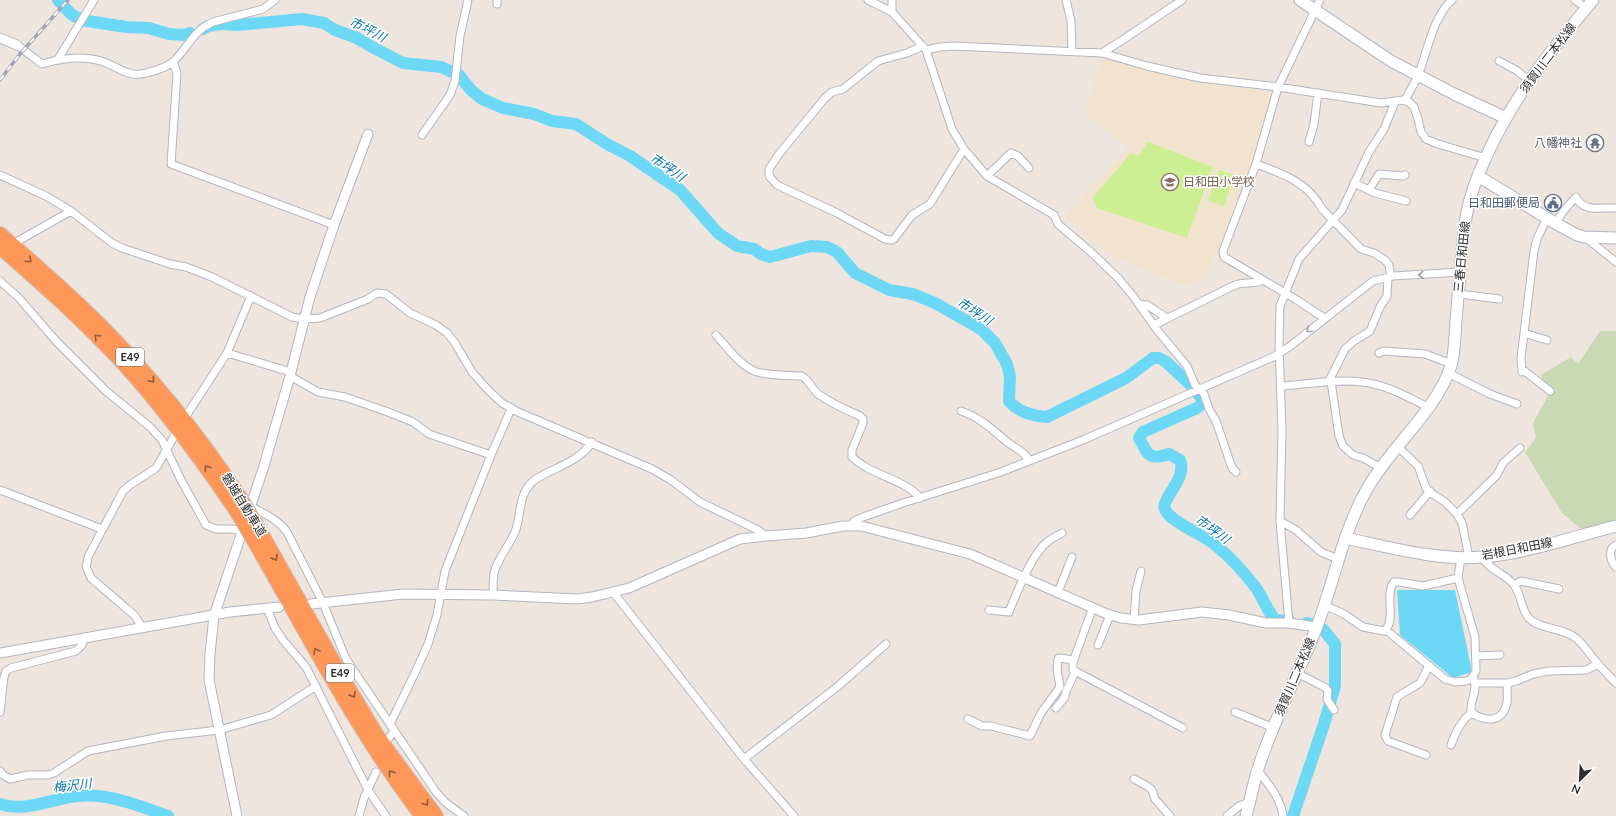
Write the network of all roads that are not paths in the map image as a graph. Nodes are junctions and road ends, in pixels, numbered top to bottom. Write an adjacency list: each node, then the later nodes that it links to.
1 (94, 0): 20 (street)
2 (274, 0): 21 (street)
3 (468, 0): 31 (street)
4 (868, 0): 14 (street)
5 (892, 0): 14 (street)
6 (1066, 0): 18 (street)
7 (1182, 0): 19 (street)
8 (1300, 0): 13 (main road)
9 (1320, 0): 13 (street)
10 (1452, 0): 23 (street)
11 (1576, 0): 12 (street)
12 (1590, 4): 24 (main road, 須賀川二本松線)
13 (1315, 11): 23 (main road); 25 (street)
14 (892, 12): 17 (street)
15 (0, 38): 16 (street)
16 (17, 45): 20 (street)
17 (924, 48): 18 (street); 33 (street); 33 (street)
18 (1072, 51): 19 (street)
19 (1102, 53): 25 (street)
20 (58, 59): 21 (street)
21 (173, 62): 48 (street)
22 (1499, 62): 24 (street)
23 (1418, 75): 27 (street); 29 (main road)
24 (1530, 80): 29 (main road, 須賀川二本松線)
25 (1278, 87): 26 (street); 35 (street)
26 (1318, 93): 28 (street); 32 (street)
27 (1405, 101): 28 (street); 34 (street)
28 (1395, 102): 41 (street)
29 (1506, 118): 34 (main road, 三春日和田線)
30 (368, 134): 48 (street)
31 (422, 135)
32 (1309, 142)
33 (964, 148): 39 (street)
34 (1486, 158): 40 (main road, 三春日和田線)
35 (1256, 164): 46 (street); 57 (street)
36 (1029, 168): 39 (street)
37 (0, 175): 45 (street)
38 (1405, 175): 42 (street)
39 (987, 176): 63 (street)
40 (1478, 176): 47 (main road); 55 (main road, 三春日和田線)
41 (1354, 183): 42 (street); 46 (street)
42 (1369, 190): 43 (street)
43 (1406, 201)
44 (1616, 208): 47 (street)
45 (71, 211): 52 (street); 61 (street)
46 (1333, 221): 56 (street); 59 (street)
47 (1551, 221): 50 (main road); 68 (street)
48 (334, 225): 66 (street)
49 (0, 234): 97 (highway, 磐越自動車道 / E49, one-way to 97)
50 (1584, 237): 51 (main road); 54 (street)
51 (1616, 238)
52 (18, 241)
53 (0, 247): 97 (highway, 磐越自動車道 / E49, one-way to 53)
54 (1616, 262)
55 (1460, 272): 56 (street, one-way to 56); 60 (main road, 三春日和田線)
56 (1390, 277): 65 (street); 76 (street)
57 (1263, 280): 59 (street); 64 (street)
58 (0, 281): 88 (street)
59 (1285, 292): 65 (street); 72 (street)
60 (1458, 294): 62 (street); 74 (main road, 三春日和田線)
61 (251, 296): 66 (street); 71 (street)
62 (1500, 299)
63 (1139, 304): 64 (street); 67 (street)
64 (1167, 318): 67 (street)
65 (1324, 318): 72 (street, one-way to 72)
66 (304, 319): 75 (street); 82 (street)
67 (1154, 326): 78 (street)
68 (1524, 334): 70 (street); 79 (street)
69 (716, 335): 96 (street)
70 (1547, 340)
71 (227, 353): 75 (street); 84 (street)
72 (1280, 353): 77 (street); 78 (street)
73 (1379, 353): 74 (street)
74 (1450, 368): 80 (street); 81 (main road, 三春日和田線)
75 (290, 374): 90 (street); 97 (street)
76 (1330, 381): 77 (street); 81 (street); 92 (street)
77 (1282, 386): 100 (street)
78 (1200, 389): 91 (street); 93 (street)
79 (1550, 391)
80 (1517, 404)
81 (1428, 407): 87 (main road, 三春日和田線)
82 (511, 409): 86 (street); 90 (street)
83 (961, 411): 91 (street)
84 (188, 413)
85 (175, 435): 88 (street)
86 (592, 442): 106 (street); 122 (street)
87 (1397, 446): 92 (main road, 三春日和田線); 95 (street)
88 (167, 448): 103 (street); 105 (street)
89 (1520, 448): 98 (street)
90 (491, 455): 121 (street)
91 (1030, 461): 96 (street)
92 (1381, 468): 107 (main road, 三春日和田線)
93 (1236, 472)
94 (0, 490): 103 (street)
95 (1430, 491): 98 (street); 99 (street)
96 (920, 498): 101 (street)
97 (243, 506): 105 (highway, 磐越自動車道 / E49, bridge); 123 (street); 177 (highway, 磐越自動車道 / E49, one-way to 177, bridge)
98 (1457, 514): 110 (street)
99 (1410, 515)
100 (1280, 521): 112 (street); 133 (street)
101 (852, 525): 106 (street); 115 (street)
102 (1616, 526): 111 (main road, 岩根日和田線)
103 (102, 529): 135 (street)
104 (1062, 533): 115 (street)
105 (248, 535): 131 (street); 176 (highway, 磐越自動車道 / E49, one-way to 105)
106 (766, 536): 119 (street)
107 (1345, 538): 110 (main road, 岩根日和田線); 112 (main road, 須賀川二本松線)
108 (1616, 545): 113 (street)
109 (1072, 557): 120 (street)
110 (1465, 557): 111 (main road, 岩根日和田線); 116 (street)
111 (1482, 557): 117 (street)
112 (1338, 559): 125 (main road, 須賀川二本松線)
113 (1616, 567)
114 (1141, 571): 132 (street)
115 (1024, 577): 120 (street); 129 (street)
116 (1458, 578): 136 (street); 142 (street)
117 (1514, 585): 118 (street); 144 (street)
118 (1559, 589)
119 (613, 592): 122 (street); 166 (street)
120 (1058, 592): 127 (street)
121 (440, 594): 122 (street); 123 (street); 158 (street)
122 (493, 595)
123 (323, 602): 124 (street); 158 (street)
124 (310, 604)
125 (1324, 605): 134 (main road, 須賀川二本松線); 136 (street)
126 (279, 607): 128 (street)
127 (1093, 607): 130 (street); 143 (street)
128 (267, 608): 131 (street); 151 (street)
129 (989, 610)
130 (1110, 615): 132 (street); 139 (street)
131 (214, 616): 135 (street); 161 (street)
132 (1134, 620): 133 (street)
133 (1288, 623): 134 (street)
134 (1316, 627): 147 (main road, 須賀川二本松線)
135 (143, 628): 137 (street)
136 (1386, 630): 145 (street)
137 (84, 639): 140 (street); 154 (street)
138 (886, 644): 166 (street)
139 (1098, 645)
140 (0, 653)
141 (1500, 655): 142 (street)
142 (1476, 656): 148 (street)
143 (1074, 660): 146 (street); 157 (street)
144 (1598, 664): 149 (street); 150 (street)
145 (1429, 666): 148 (street); 165 (street)
146 (1075, 672): 152 (street); 159 (street)
147 (1297, 673): 153 (street); 160 (main road, 須賀川二本松線)
148 (1474, 680): 149 (street); 156 (street)
149 (1508, 683): 156 (street)
150 (1616, 683)
151 (316, 686): 161 (street); 171 (street)
152 (1056, 708)
153 (1334, 710)
154 (0, 712)
155 (1235, 712): 160 (street)
156 (1472, 712): 164 (street)
157 (968, 719)
158 (390, 724): 162 (street)
159 (1183, 728)
160 (1274, 728): 169 (main road, 須賀川二本松線)
161 (219, 730): 167 (street); 173 (street)
162 (394, 731): 163 (street); 178 (street)
163 (388, 738)
164 (1451, 745)
165 (1426, 755)
166 (744, 759): 179 (street)
167 (0, 771)
168 (376, 772): 171 (street)
169 (1257, 772): 172 (main road, 須賀川二本松線); 183 (street)
170 (1134, 779): 180 (street)
171 (368, 790): 174 (street); 175 (street)
172 (1250, 802): 181 (street); 182 (main road, 須賀川二本松線)
173 (237, 816)
174 (359, 816)
175 (386, 816)
176 (422, 816)
177 (436, 816)
178 (464, 816)
179 (794, 816)
180 (1170, 816)
181 (1227, 816)
182 (1246, 816)
183 (1283, 816)

